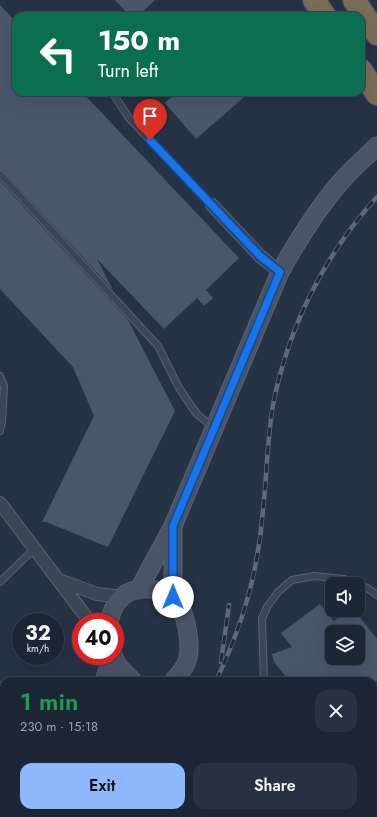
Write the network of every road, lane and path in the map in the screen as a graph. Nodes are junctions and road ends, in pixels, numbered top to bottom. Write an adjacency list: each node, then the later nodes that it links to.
1 (314, 0): 3 (highway)
2 (354, 0): 4 (highway)
3 (322, 12)
4 (362, 12)
5 (365, 16): 6 (highway)
6 (377, 34)
7 (365, 76): 8 (highway)
8 (377, 94)
9 (115, 96): 12 (lane)
10 (377, 146): 13 (street)
11 (0, 174): 15 (lane)
12 (212, 205): 13 (street)
13 (280, 272): 15 (street)
14 (0, 376): 16 (lane)
15 (214, 428): 18 (street)
16 (0, 431)
17 (0, 503): 19 (street)
18 (173, 526): 24 (street); 27 (street)
19 (35, 548): 21 (street); 22 (lane)
20 (325, 577): 35 (lane)
21 (59, 580): 26 (street); 28 (street)
22 (0, 582)
23 (365, 587): 25 (lane)
24 (139, 589): 26 (street); 27 (street)
25 (377, 595)
26 (122, 597): 29 (street)
27 (173, 597): 34 (street)
28 (83, 613)
29 (112, 613)
30 (109, 665): 32 (street)
31 (118, 665): 33 (street)
32 (105, 677)
33 (129, 677)
34 (177, 677)
35 (264, 677)

